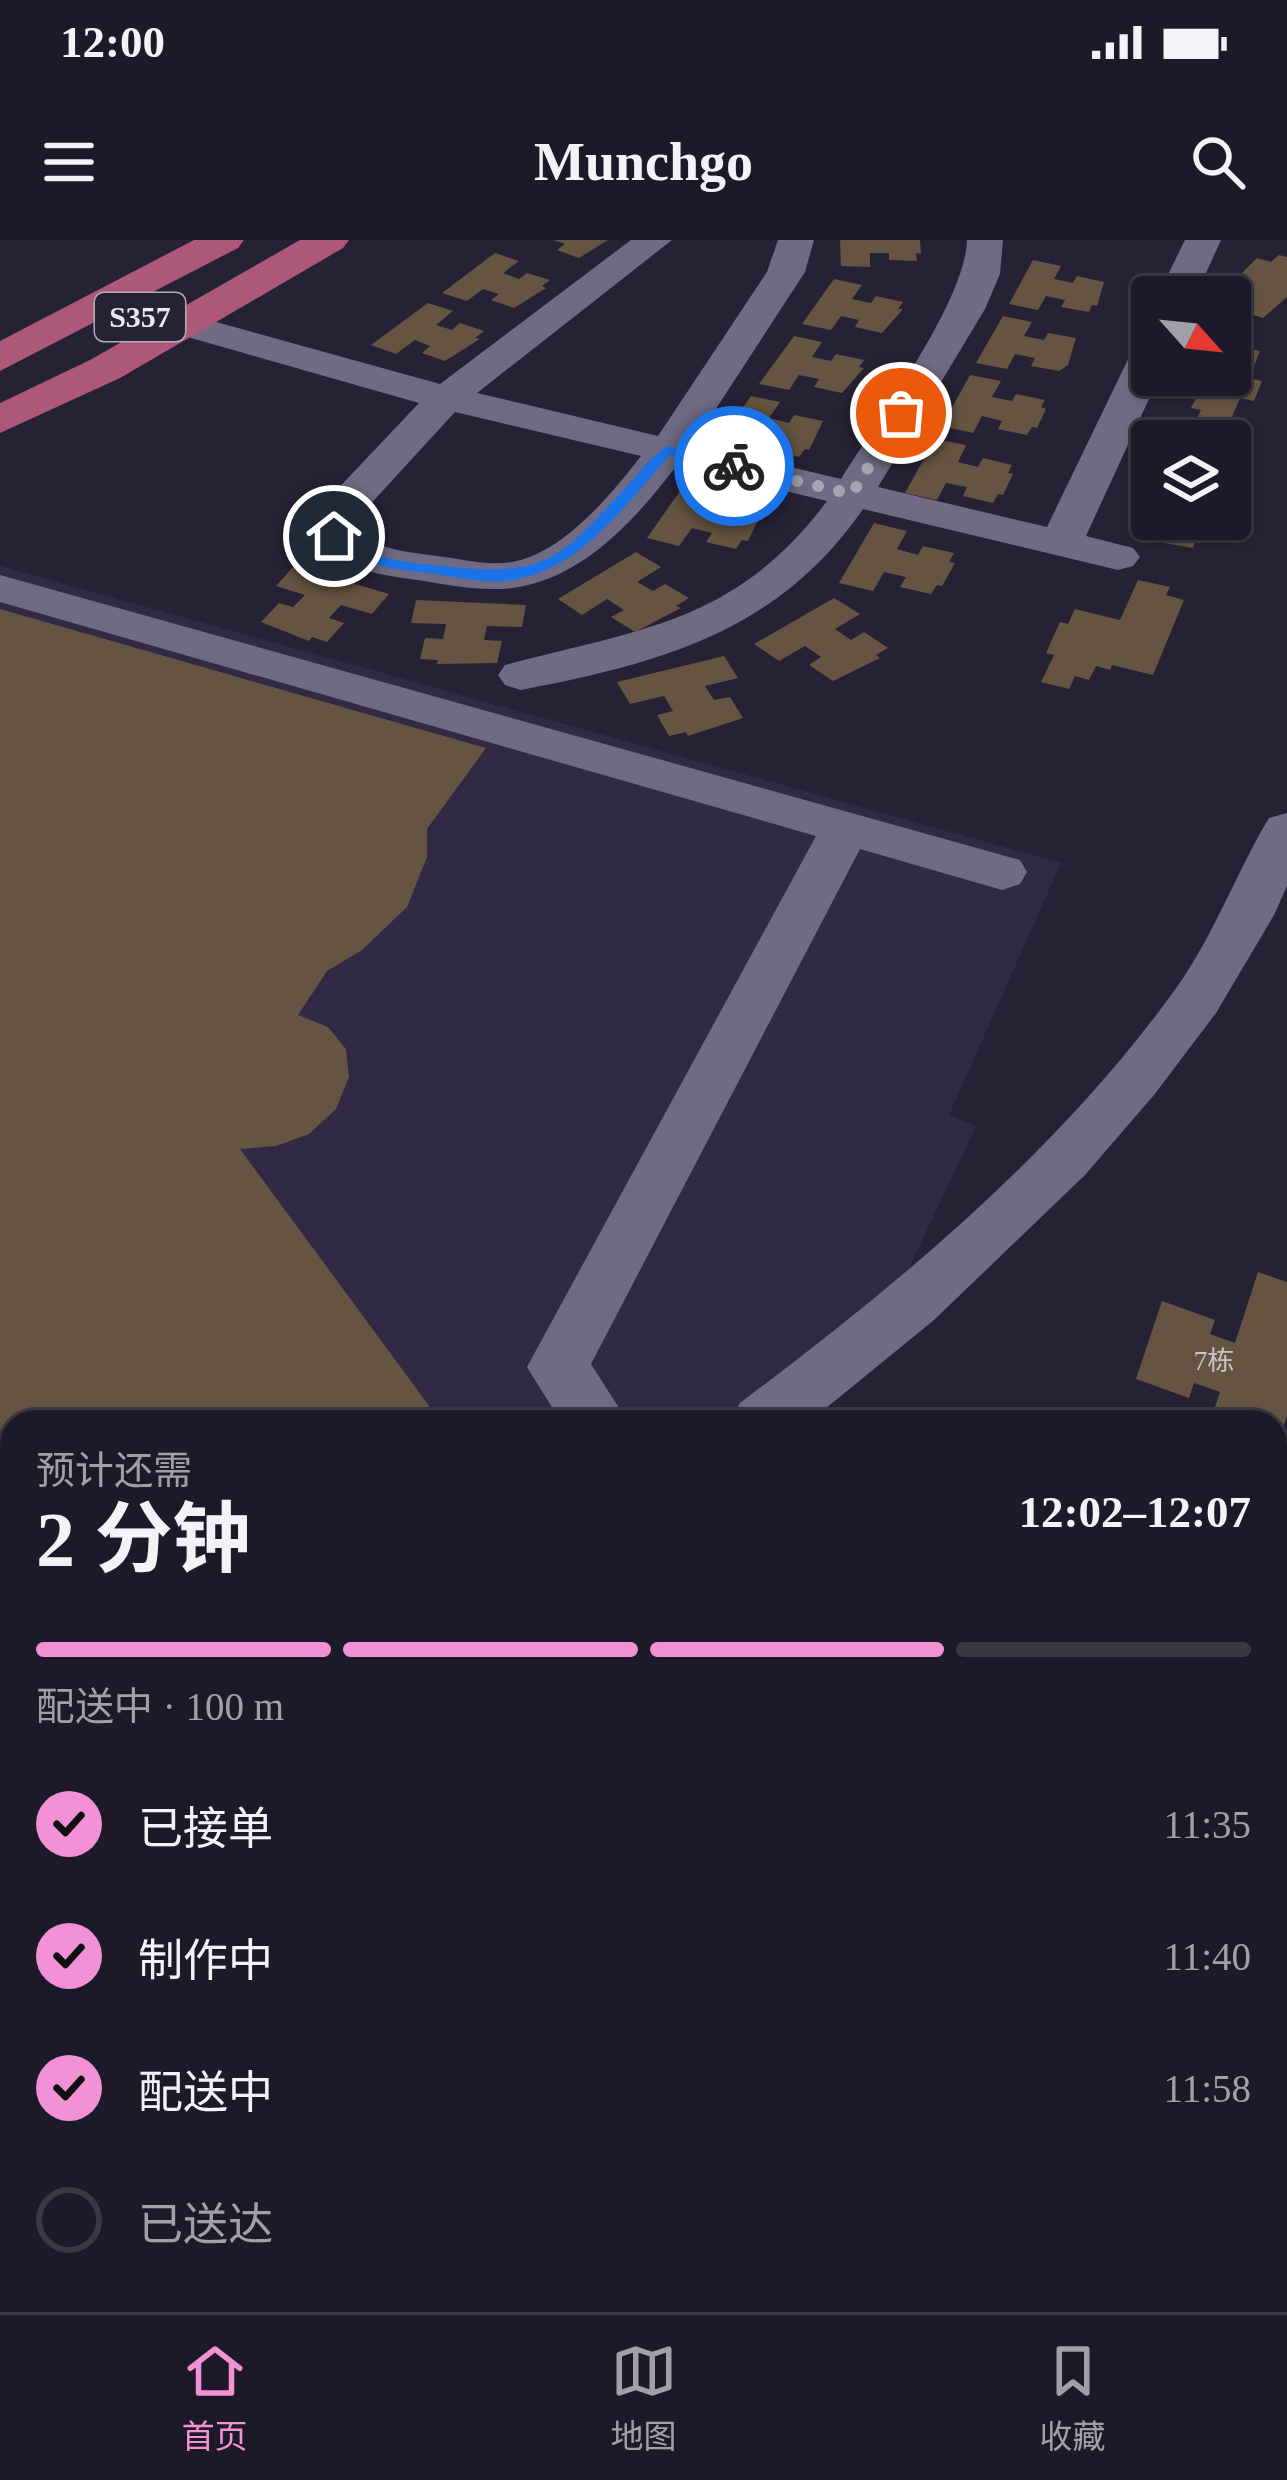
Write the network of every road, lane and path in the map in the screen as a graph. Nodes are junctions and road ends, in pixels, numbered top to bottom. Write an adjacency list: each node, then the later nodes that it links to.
1 (181, 240): 11 (main road)
2 (224, 240): 12 (main road, S357)
3 (277, 240): 13 (main road, S357)
4 (329, 240): 10 (main road)
5 (654, 240): 15 (street)
6 (796, 240): 17 (street)
7 (985, 240): 18 (street)
8 (1203, 240): 9 (street)
9 (1186, 276)
10 (184, 325): 15 (street); 16 (main road)
11 (0, 335)
12 (0, 358)
13 (0, 388)
14 (1131, 394): 19 (street)
15 (446, 398): 17 (street); 17 (street)
16 (0, 420)
17 (668, 450): 18 (street)
18 (852, 494): 19 (street); 22 (street)
19 (1061, 544): 20 (street)
20 (1118, 557)
21 (0, 588): 23 (street)
22 (521, 675)
23 (846, 827): 25 (street); 26 (street)
24 (1287, 830): 27 (street)
25 (1002, 872)
26 (588, 1410)
27 (778, 1410)

